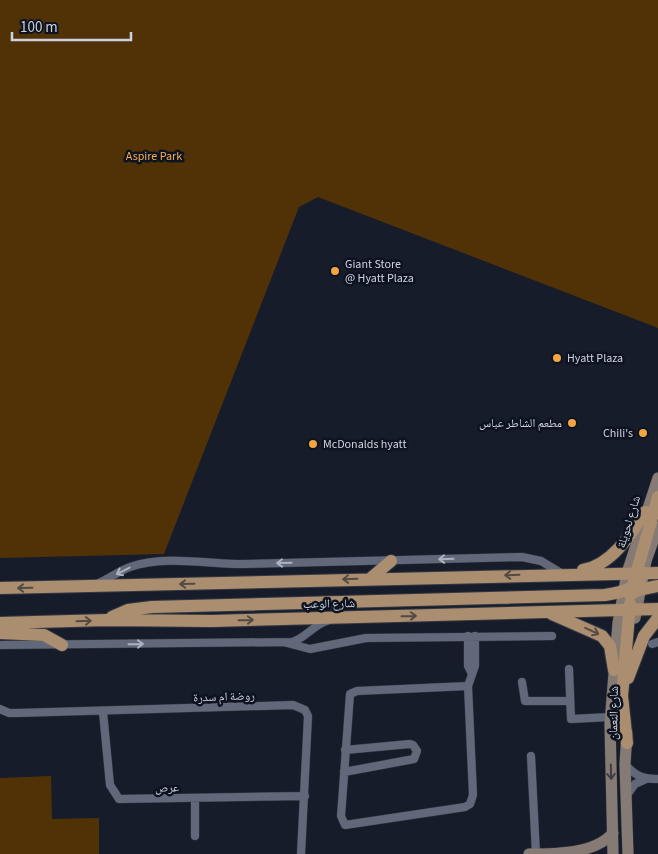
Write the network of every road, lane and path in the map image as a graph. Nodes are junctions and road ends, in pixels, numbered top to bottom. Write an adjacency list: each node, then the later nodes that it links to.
1 (658, 478): 3 (street, شارع لحويلة)
2 (658, 497): 8 (main road)
3 (646, 512): 7 (main road); 8 (street, شارع لحويلة)
4 (658, 527): 8 (street)
5 (391, 561): 7 (street, شارع الوعب, one-way to 5); 10 (main road); 12 (street, شارع الوعب, one-way to 12)
6 (658, 572): 8 (main road, شارع الوعب)
7 (561, 573): 9 (main road, شارع الوعب); 10 (main road, شارع الوعب, one-way to 10)
8 (635, 573): 9 (main road, شارع الوعب); 14 (main road)
9 (590, 574): 15 (main road)
10 (371, 578): 12 (main road, شارع الوعب, one-way to 12)
11 (658, 586): 14 (main road)
12 (84, 587): 13 (main road, شارع الوعب, one-way to 13)
13 (0, 588)
14 (631, 591): 15 (main road); 17 (main road)
15 (311, 604): 21 (main road)
16 (658, 609): 17 (main road, شارع الوعب)
17 (629, 610): 18 (main road, شارع الوعب); 31 (street, شارع النعمان); 32 (street, شارع النعمان); 39 (main road)
18 (548, 613): 19 (main road, شارع الوعب, one-way to 18); 31 (main road, one-way to 31)
19 (338, 617): 21 (main road, شارع الوعب, one-way to 19); 23 (street)
20 (658, 618): 32 (main road)
21 (107, 620): 22 (main road, شارع الوعب, one-way to 21)
22 (0, 623)
23 (307, 634): 26 (street); 29 (street)
24 (471, 636): 25 (street); 29 (street); 34 (street)
25 (552, 636)
26 (286, 642): 28 (street, one-way to 26); 29 (street)
27 (1, 643): 28 (main road)
28 (62, 645)
29 (323, 647)
30 (569, 669): 35 (street)
31 (614, 670): 38 (street, شارع النعمان)
32 (628, 678): 39 (street, شارع النعمان)
33 (522, 682): 35 (street)
34 (468, 686): 40 (street); 43 (street)
35 (569, 701): 38 (street)
36 (0, 709): 37 (street, روضة ام سدرة)
37 (103, 712): 46 (street, روضة ام سدرة); 48 (street, عرص)
38 (610, 717): 49 (street, شارع النعمان, one-way to 49)
39 (627, 743): 42 (street, شارع النعمان)
40 (344, 750): 43 (street); 43 (street)
41 (532, 756): 53 (street)
42 (625, 764): 44 (street); 47 (street, شارع النعمان)
43 (344, 772)
44 (646, 779): 45 (street); 47 (street)
45 (658, 779)
46 (304, 796): 48 (street, عرص); 51 (street, روضة ام سدرة)
47 (626, 797): 55 (street, شارع النعمان)
48 (195, 799): 50 (street)
49 (613, 833): 53 (street); 54 (street, شارع النعمان)
50 (195, 836)
51 (301, 854)
52 (528, 854): 53 (street)
53 (536, 854)
54 (613, 854)
55 (628, 854)

